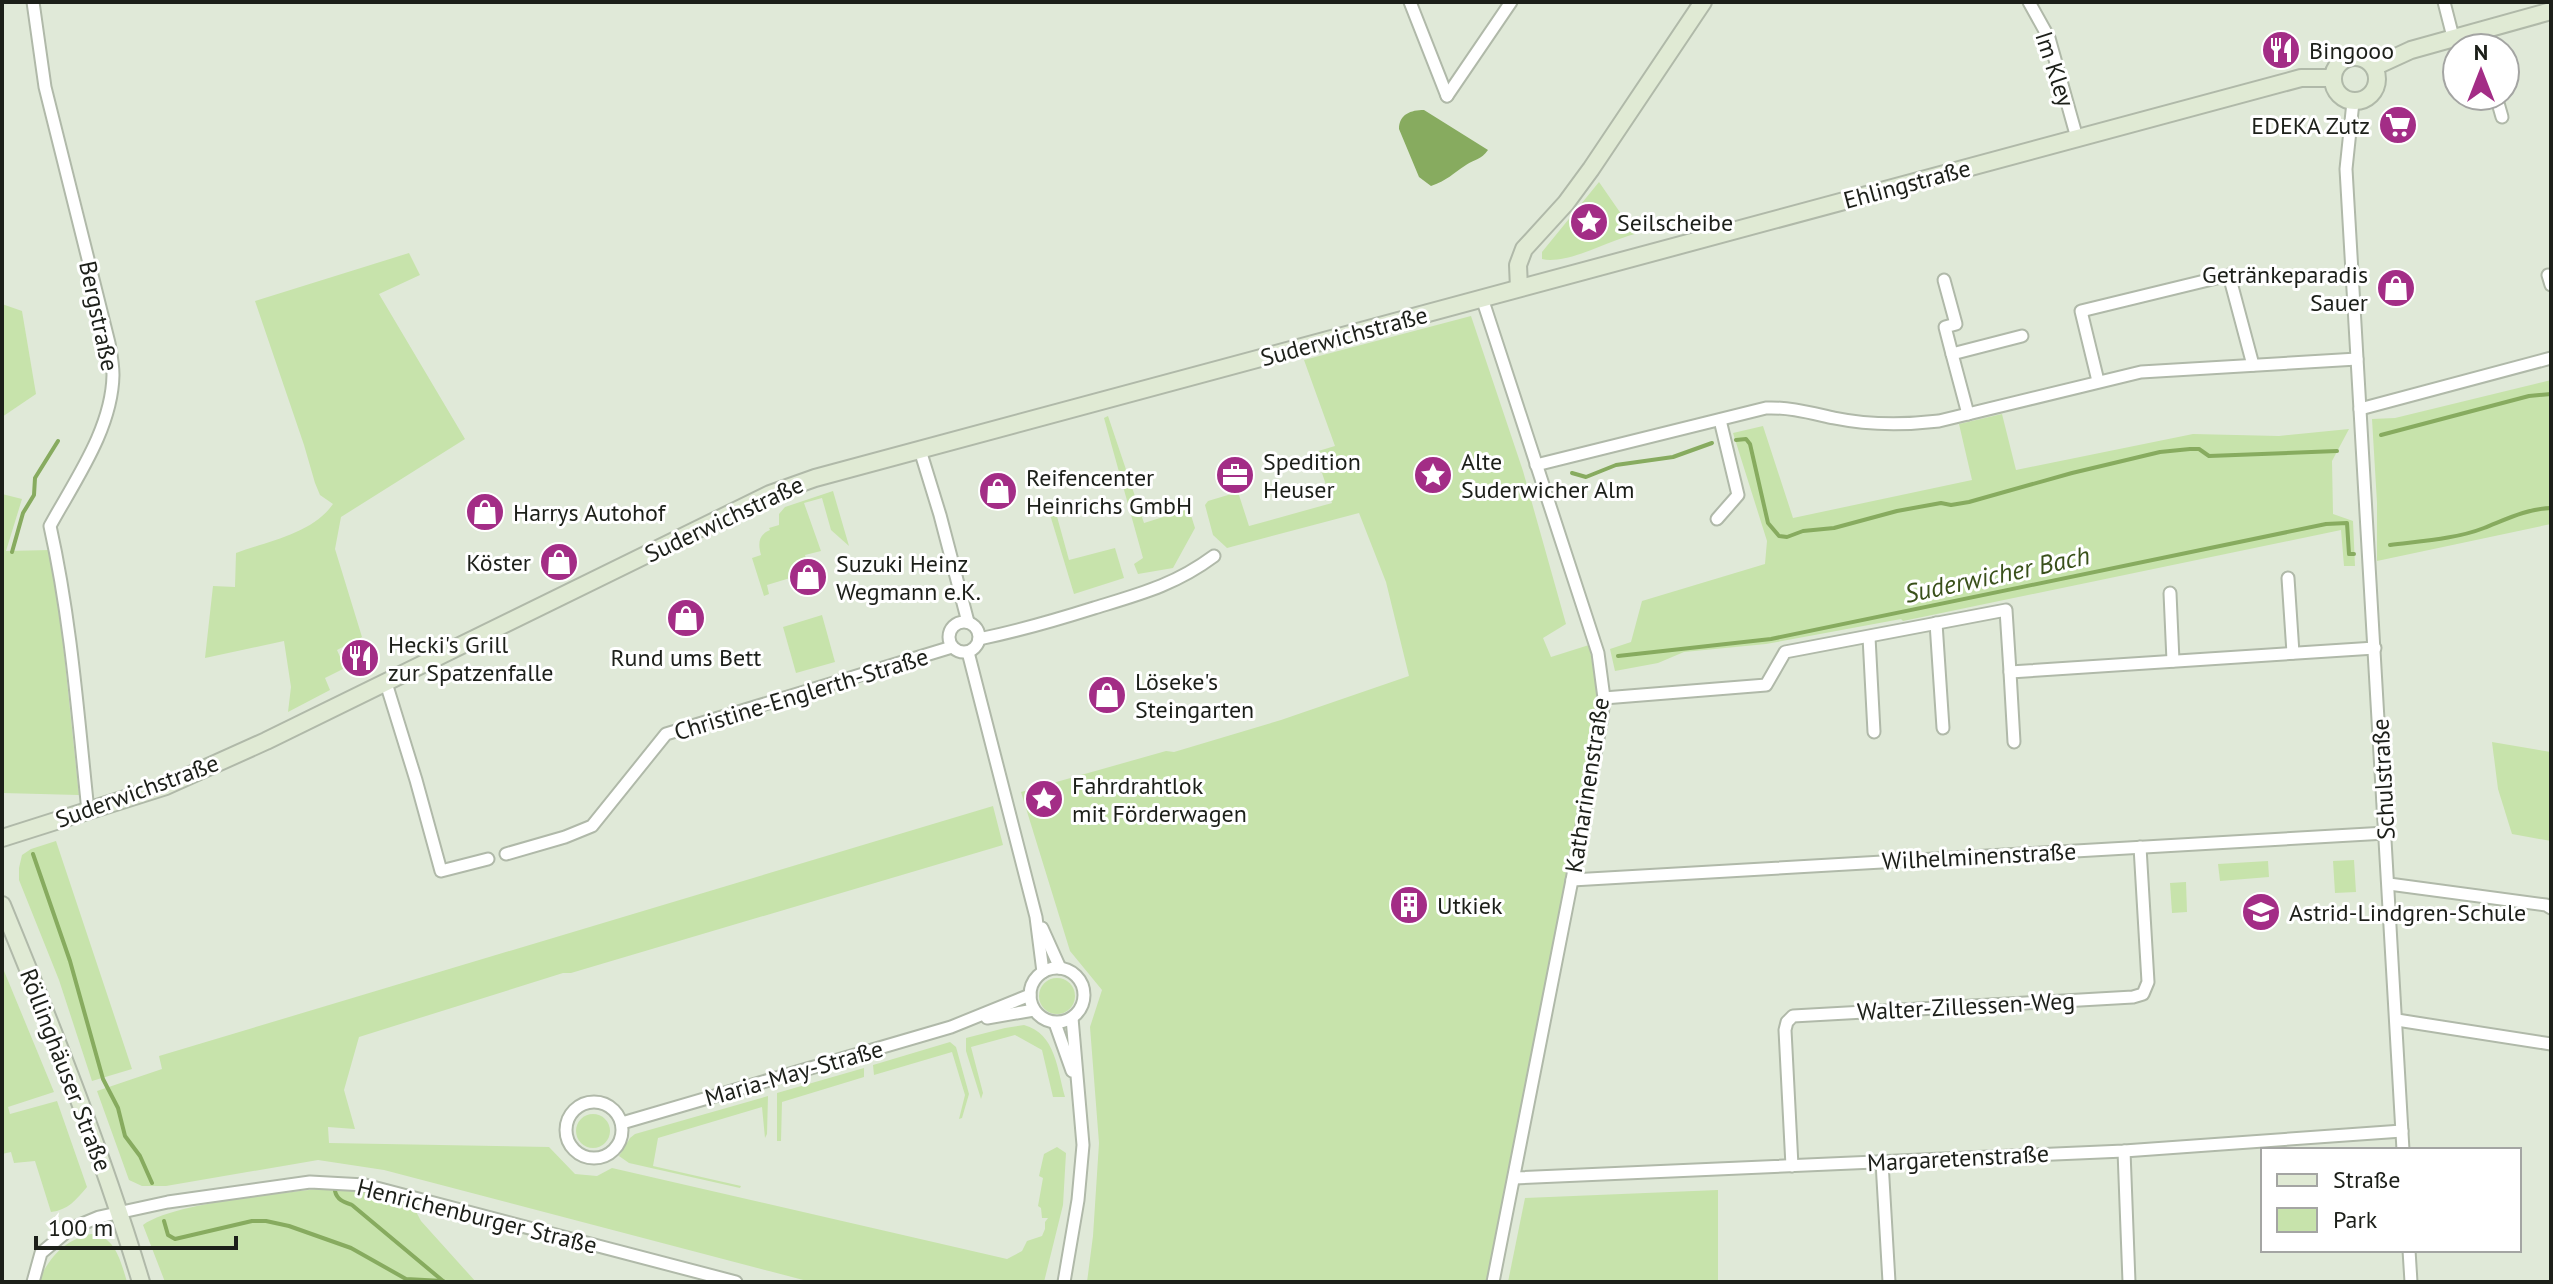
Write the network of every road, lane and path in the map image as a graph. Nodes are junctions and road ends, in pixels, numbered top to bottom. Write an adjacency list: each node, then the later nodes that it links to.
1 (33, 2): 51 (street, Bergstraße)
2 (1410, 2): 3 (street)
3 (1511, 2)
4 (1703, 2): 19 (main road)
5 (2029, 2): 17 (street, Im Kley)
6 (2444, 2): 9 (street)
7 (2551, 11): 8 (main road)
8 (2479, 31): 10 (main road)
9 (2452, 32)
10 (2475, 32)
11 (2441, 41): 12 (main road)
12 (2374, 67): 13 (main road); 14 (main road)
13 (2332, 78): 14 (main road); 17 (main road, Ehlingstraße)
14 (2353, 102): 24 (street, Schulstraße)
15 (2501, 112): 16 (street)
16 (2502, 117)
17 (2077, 138): 19 (main road, Ehlingstraße)
18 (1944, 280): 22 (street)
19 (1519, 288): 20 (main road, Ehlingstraße)
20 (1482, 298): 30 (main road, Suderwichstraße); 31 (street, Katharinenstraße)
21 (2022, 336): 22 (street)
22 (1952, 354): 28 (street)
23 (2551, 358): 27 (street)
24 (2357, 359): 25 (street); 27 (street, Schulstraße)
25 (2253, 365): 26 (street); 26 (street)
26 (2098, 381): 28 (street)
27 (2360, 409): 41 (street, Schulstraße)
28 (1968, 414): 29 (street)
29 (1720, 420): 31 (street); 32 (street)
30 (920, 450): 36 (street); 46 (main road, Suderwichstraße)
31 (1536, 465): 47 (street, Katharinenstraße)
32 (1717, 519)
33 (1214, 556): 39 (street)
34 (2288, 578): 43 (street)
35 (2170, 593): 44 (street)
36 (968, 622): 39 (street); 40 (street)
37 (1936, 623): 38 (street); 45 (street); 48 (street)
38 (1869, 637): 47 (street); 49 (street)
39 (979, 639): 42 (street)
40 (952, 647): 42 (street); 55 (street, Christine-Englerth-Straße)
41 (2375, 648): 43 (street); 52 (street, Schulstraße)
42 (968, 652): 61 (street)
43 (2293, 653): 44 (street)
44 (2173, 661): 45 (street)
45 (2010, 672): 50 (street)
46 (386, 683): 51 (main road, Suderwichstraße); 56 (street)
47 (1604, 698): 57 (street, Katharinenstraße)
48 (1943, 728)
49 (1874, 732)
50 (2014, 742)
51 (88, 811): 53 (main road, Suderwichstraße)
52 (2386, 833): 54 (street, Wilhelminenstraße); 58 (street, Schulstraße)
53 (2, 838)
54 (2140, 847): 57 (street, Wilhelminenstraße); 77 (street, Walter-Zillessen-Weg)
55 (506, 854)
56 (488, 859)
57 (1572, 880): 78 (street, Katharinenstraße)
58 (2389, 884): 60 (street); 67 (street, Schulstraße)
59 (2, 905): 79 (main road, Röllinghäuser Straße)
60 (2551, 908)
61 (1036, 917): 62 (street); 63 (street)
62 (1060, 968): 63 (street); 66 (street)
63 (1043, 972): 64 (street)
64 (1030, 995): 65 (street); 68 (street, Maria-May-Straße)
65 (1034, 1010): 68 (street, Maria-May-Straße); 69 (street)
66 (1072, 1018): 69 (street); 71 (street)
67 (2397, 1020): 70 (street); 73 (street, Schulstraße)
68 (966, 1022): 72 (street, Maria-May-Straße)
69 (1055, 1023): 71 (street)
70 (2551, 1044)
71 (1079, 1099): 80 (street)
72 (622, 1123): 72 (street)
73 (2402, 1131): 74 (street, Schulstraße); 75 (street, Margaretenstraße)
74 (2403, 1148)
75 (2124, 1151): 76 (street, Margaretenstraße); 89 (street)
76 (1882, 1162): 77 (street, Margaretenstraße); 88 (street)
77 (1792, 1166): 78 (street, Margaretenstraße)
78 (1514, 1178): 87 (street, Katharinenstraße)
79 (120, 1212): 82 (street, Henrichenburger Straße); 83 (main road, Röllinghäuser Straße); 84 (street, Henrichenburger Straße)
80 (1071, 1238): 85 (street); 86 (street)
81 (2409, 1252): 90 (street)
82 (33, 1282)
83 (141, 1282)
84 (736, 1282)
85 (1056, 1282)
86 (1064, 1282)
87 (1493, 1282)
88 (1889, 1282)
89 (2129, 1282)
90 (2411, 1282)

